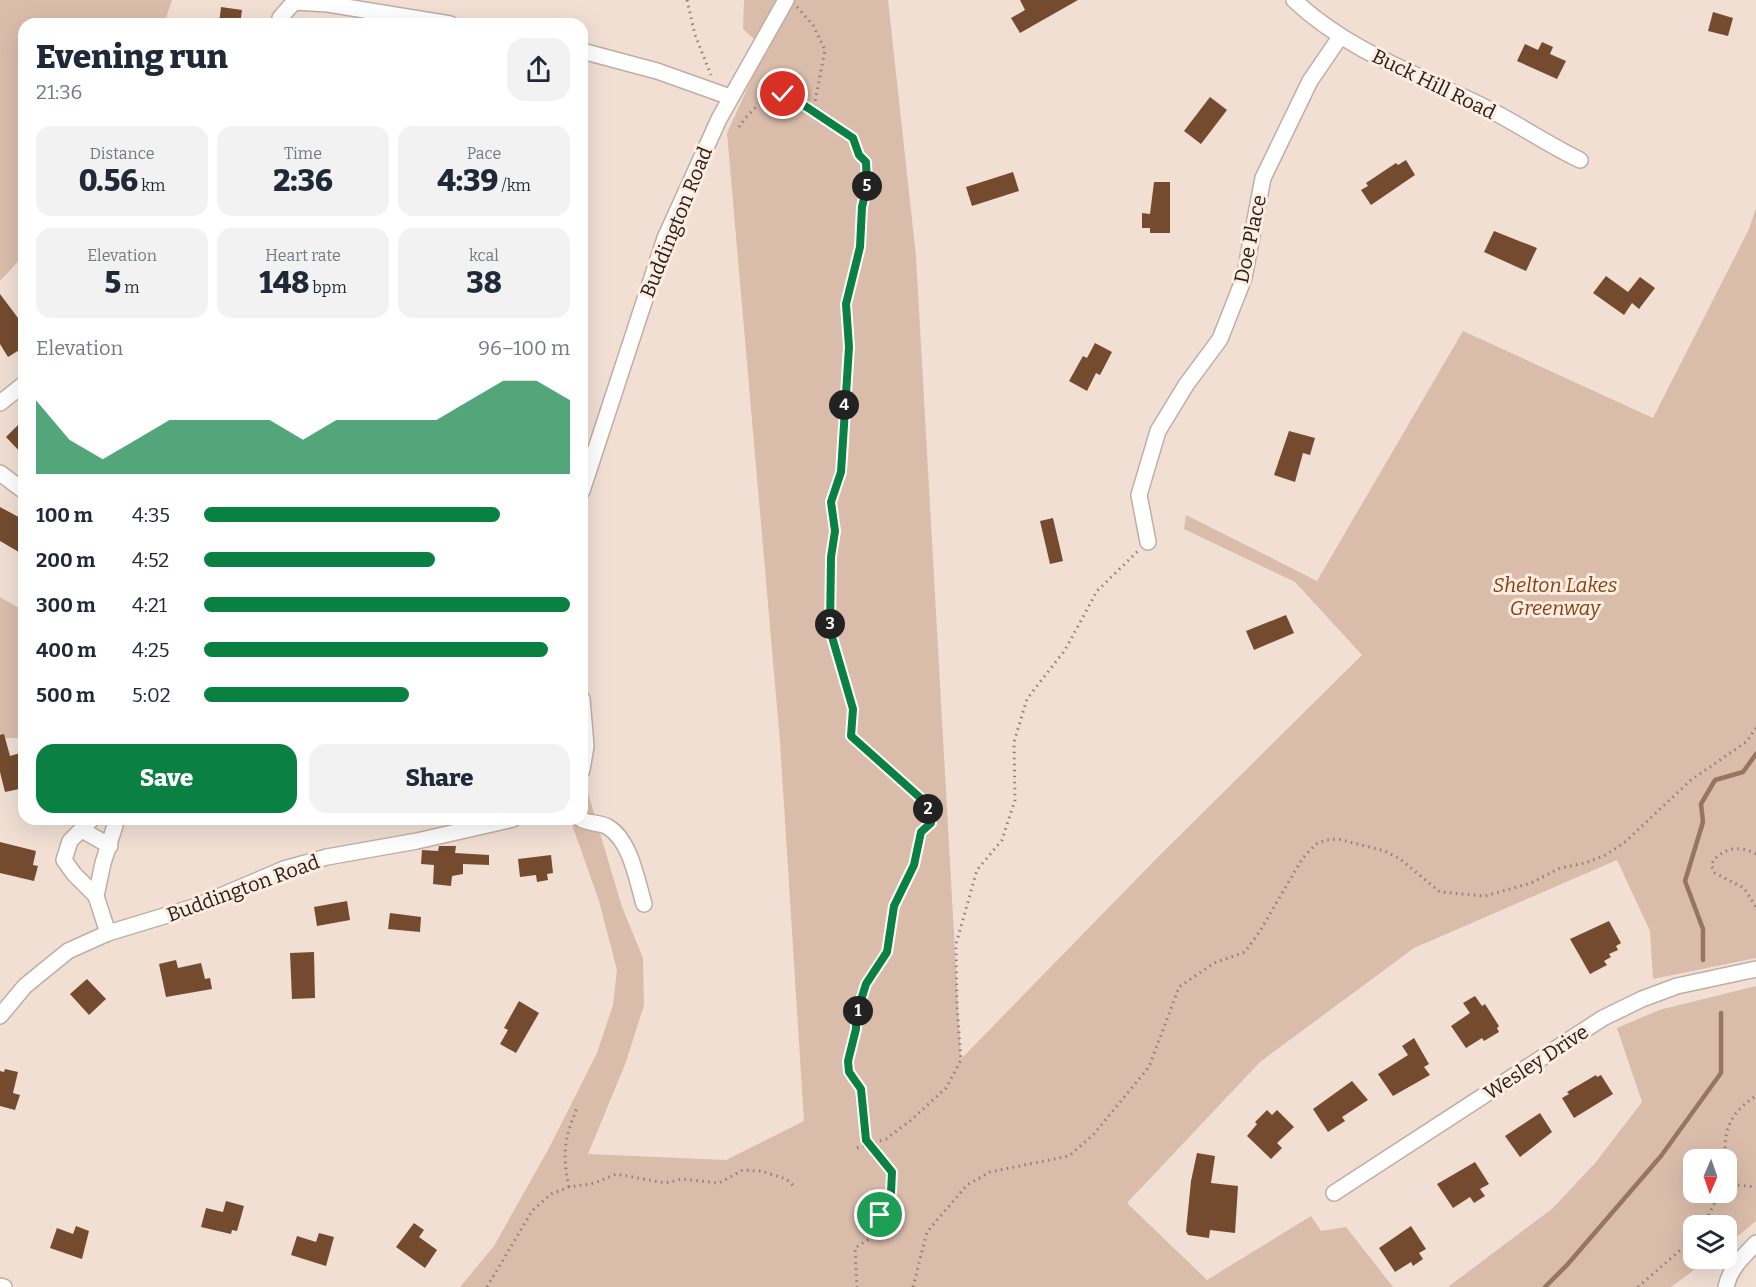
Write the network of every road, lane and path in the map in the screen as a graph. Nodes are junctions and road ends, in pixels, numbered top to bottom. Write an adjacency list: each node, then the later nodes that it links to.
1 (687, 0): 8 (path)
2 (1294, 0): 6 (street, Buck Hill Road)
3 (790, 3): 8 (street, Buddington Road); 9 (path)
4 (280, 18): 5 (street)
5 (413, 18)
6 (1340, 37): 11 (street, Buck Hill Road); 17 (street, Doe Place)
7 (588, 53): 8 (street)
8 (723, 94): 15 (street, Buddington Road)
9 (813, 112): 10 (path); 34 (path)
10 (739, 127)
11 (1580, 160)
12 (18, 389): 13 (street)
13 (0, 403)
14 (0, 473): 16 (street)
15 (588, 473)
16 (18, 486)
17 (1148, 542): 34 (path)
18 (1756, 728): 46 (path)
19 (588, 821): 27 (street)
20 (86, 825): 26 (street)
21 (88, 825): 24 (street)
22 (115, 825): 24 (street)
23 (487, 825): 29 (street, Buddington Road)
24 (110, 846): 26 (street)
25 (1756, 854): 28 (path)
26 (96, 896): 29 (street)
27 (644, 904)
28 (1756, 907)
29 (108, 933): 31 (street, Buddington Road)
30 (1756, 969): 41 (street, Wesley Drive)
31 (0, 1016)
32 (1756, 1096): 36 (path)
33 (577, 1108): 38 (path)
34 (870, 1144): 35 (path); 45 (path)
35 (857, 1148)
36 (1725, 1149)
37 (1737, 1185): 39 (path)
38 (569, 1187): 40 (path); 44 (path)
39 (1756, 1187)
40 (796, 1188)
41 (1334, 1193)
42 (1756, 1243): 48 (street)
43 (1683, 1248): 47 (path)
44 (487, 1287)
45 (857, 1287)
46 (913, 1287)
47 (1638, 1287)
48 (1726, 1287)

